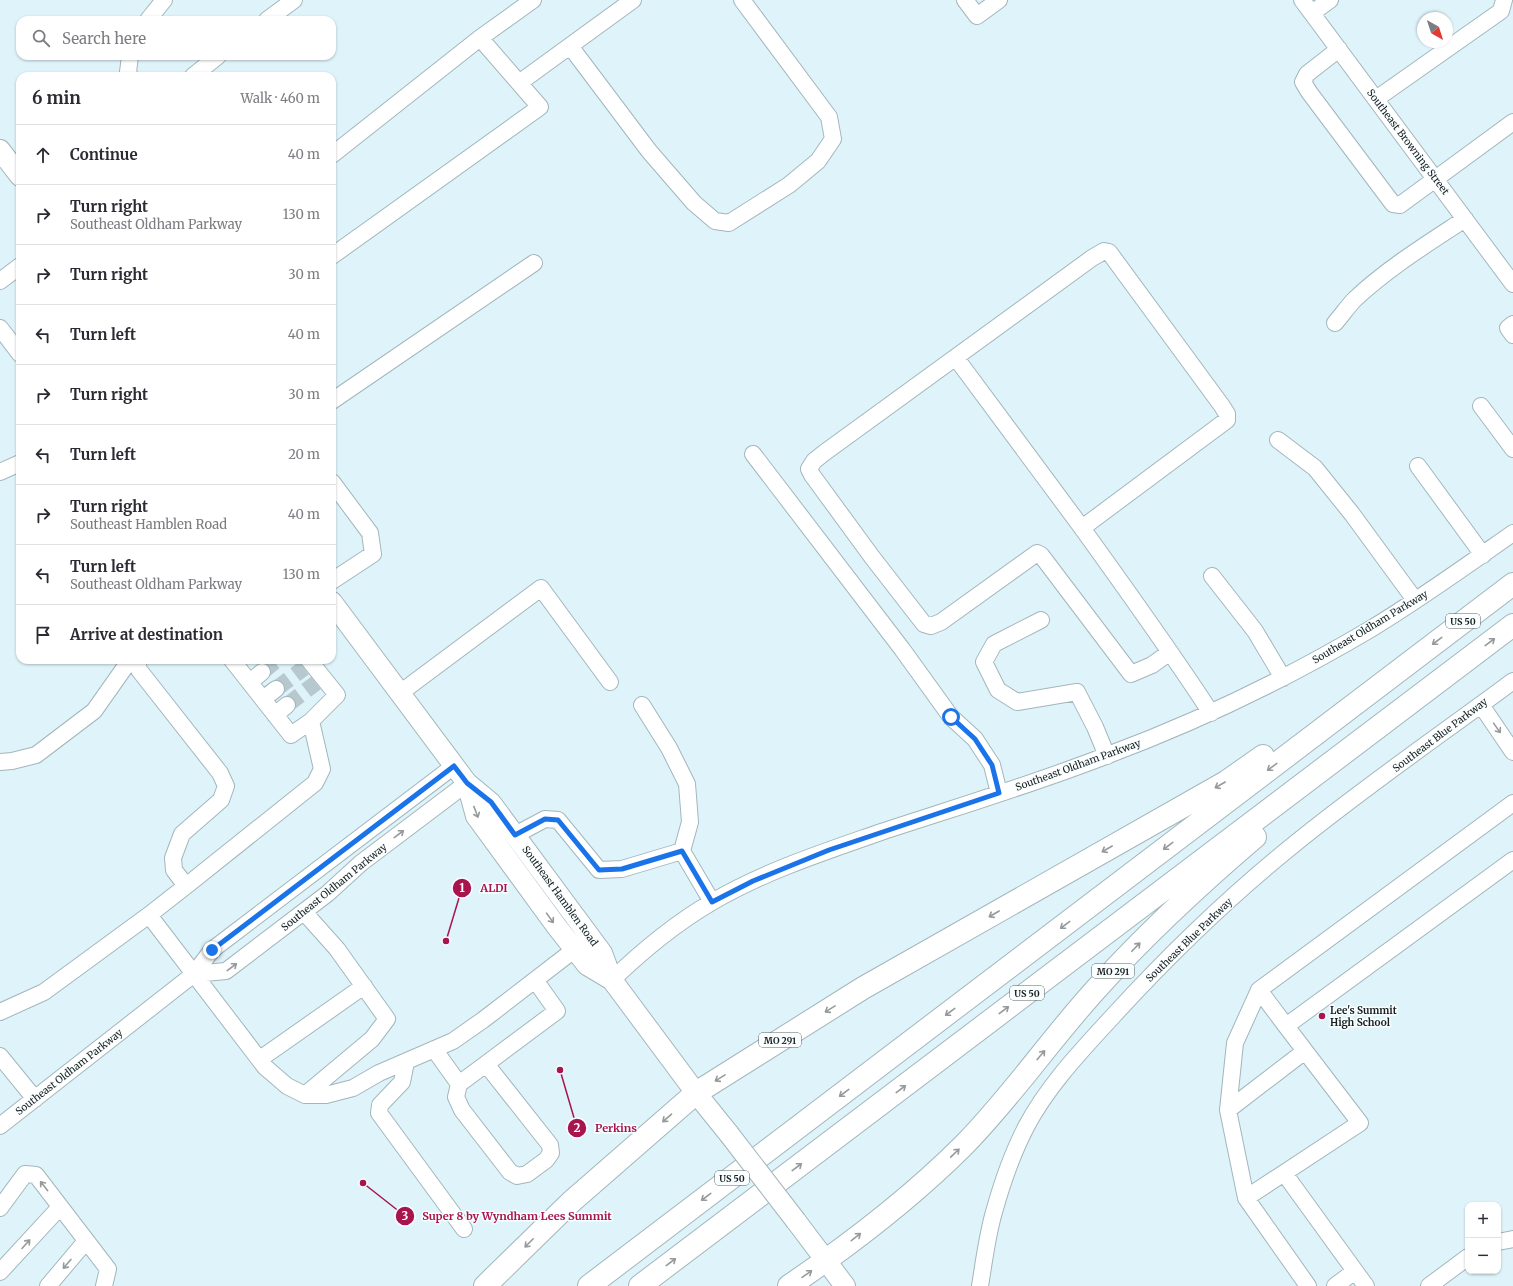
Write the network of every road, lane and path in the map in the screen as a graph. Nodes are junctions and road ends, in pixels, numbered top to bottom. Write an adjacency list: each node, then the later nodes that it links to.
1 (164, 0): 12 (street)
2 (294, 0): 13 (street)
3 (533, 0): 14 (street)
4 (633, 0): 15 (street)
5 (742, 0): 15 (street)
6 (965, 0): 7 (street)
7 (999, 0)
8 (1302, 0): 11 (street, Southeast Browning Street)
9 (1330, 0): 11 (street)
10 (1504, 0): 22 (street)
11 (1312, 13): 16 (street, Southeast Browning Street)
12 (151, 16)
13 (272, 16)
14 (480, 38): 21 (street); 25 (street)
15 (570, 46): 21 (street)
16 (1339, 49): 22 (street, Southeast Browning Street); 27 (street)
17 (130, 60): 19 (street)
18 (213, 60): 20 (street)
19 (128, 72)
20 (198, 72)
21 (519, 83): 29 (street)
22 (1376, 99): 27 (street, Southeast Browning Street)
23 (1513, 122): 27 (street)
24 (0, 150): 26 (main road)
25 (336, 152)
26 (16, 171)
27 (1435, 179): 28 (street, Southeast Browning Street)
28 (1465, 219): 31 (street, Southeast Browning Street); 32 (street)
29 (336, 253)
30 (534, 263): 38 (street)
31 (1513, 284)
32 (1335, 323)
33 (1513, 324): 35 (street)
34 (0, 328): 36 (street)
35 (1513, 335)
36 (16, 349)
37 (956, 358): 47 (street); 47 (street); 57 (street)
38 (336, 398)
39 (1480, 406): 41 (street)
40 (1278, 440): 53 (street)
41 (1513, 449)
42 (754, 454): 81 (street)
43 (16, 465): 45 (street)
44 (1418, 466): 49 (street)
45 (0, 472)
46 (336, 487): 51 (street)
47 (1082, 528): 57 (street)
48 (1513, 533): 49 (street, Southeast Oldham Parkway)
49 (1483, 554): 53 (street, Southeast Oldham Parkway)
50 (1212, 576): 64 (street)
51 (336, 578)
52 (1513, 584): 58 (highway, US 50, one-way to 58)
53 (1415, 600): 64 (street, Southeast Oldham Parkway)
54 (336, 607): 69 (main road, Southeast Hamblen Road)
55 (1041, 620): 77 (street)
56 (1513, 625): 71 (highway, US 50, one-way to 56)
57 (1170, 652): 74 (street)
58 (1414, 658): 105 (highway, MO 291, one-way to 105); 125 (highway, US 50, one-way to 125)
59 (127, 664): 78 (street)
60 (138, 664): 86 (street)
61 (235, 664): 65 (street)
62 (308, 664): 75 (street)
63 (262, 672): 65 (street)
64 (1283, 678): 74 (street, Southeast Oldham Parkway)
65 (250, 682): 70 (street)
66 (610, 682): 69 (street)
67 (1511, 687): 73 (street, Southeast Blue Parkway)
68 (276, 689): 70 (street)
69 (400, 693): 79 (main road, Southeast Hamblen Road)
70 (263, 699): 75 (street)
71 (1415, 699): 119 (highway, MO 291, one-way to 71); 126 (highway, US 50, one-way to 71)
72 (642, 705): 84 (street)
73 (1481, 705): 76 (street, one-way to 76); 129 (street, Southeast Blue Parkway)
74 (1211, 713): 77 (street, Southeast Oldham Parkway)
75 (311, 721): 86 (street)
76 (1513, 752)
77 (1107, 756): 81 (street, Southeast Oldham Parkway)
78 (0, 762)
79 (454, 766): 80 (main road, Southeast Hamblen Road); 91 (street, Southeast Oldham Parkway)
80 (467, 783): 83 (main road, Southeast Hamblen Road); 88 (street, Southeast Oldham Parkway, one-way to 80); 90 (main road, Southeast Hamblen Road, one-way to 90)
81 (999, 793): 87 (street, Southeast Oldham Parkway)
82 (1513, 803): 95 (street)
83 (515, 835): 84 (street); 93 (main road, Southeast Hamblen Road)
84 (682, 851): 87 (street)
85 (1513, 860): 97 (street)
86 (186, 886): 89 (street)
87 (712, 902): 93 (street, Southeast Oldham Parkway)
88 (304, 912): 91 (street, Southeast Oldham Parkway, one-way to 88); 94 (street)
89 (149, 915): 91 (street); 96 (street)
90 (574, 950): 92 (street); 93 (main road, Southeast Hamblen Road)
91 (194, 974): 101 (street); 107 (street, Southeast Oldham Parkway)
92 (535, 980): 98 (street); 103 (street)
93 (612, 980): 105 (main road, Southeast Hamblen Road)
94 (364, 986): 101 (street); 106 (street)
95 (1259, 990): 97 (street); 108 (street)
96 (0, 1012)
97 (1286, 1026): 99 (street)
98 (434, 1049): 102 (street); 104 (street)
99 (1305, 1051): 108 (street); 110 (street)
100 (0, 1056): 107 (street)
101 (260, 1059): 106 (street)
102 (406, 1062): 106 (street); 114 (street)
103 (486, 1064): 104 (street); 104 (street)
104 (459, 1084)
105 (696, 1093): 119 (main road, Southeast Hamblen Road, bridge); 124 (highway, one-way to 124)
106 (305, 1095)
107 (35, 1098): 109 (street, Southeast Oldham Parkway)
108 (1228, 1110): 111 (street)
109 (0, 1126)
110 (1284, 1173): 111 (street); 120 (street)
111 (1246, 1198): 130 (street)
112 (60, 1207): 113 (street, one-way to 113); 116 (street); 121 (street, one-way to 112)
113 (0, 1208)
114 (464, 1229)
115 (1513, 1239): 117 (street)
116 (86, 1241): 122 (street, one-way to 122); 123 (street)
117 (1501, 1241)
118 (1465, 1259): 133 (street)
119 (826, 1261): 127 (highway, one-way to 119); 128 (main road, Southeast Hamblen Road)
120 (1355, 1271): 131 (street); 132 (street)
121 (0, 1272)
122 (48, 1286)
123 (104, 1286)
124 (485, 1286)
125 (589, 1286)
126 (640, 1286)
127 (789, 1286)
128 (845, 1286)
129 (980, 1286)
130 (1308, 1286)
131 (1335, 1286)
132 (1366, 1286)
133 (1429, 1286)

